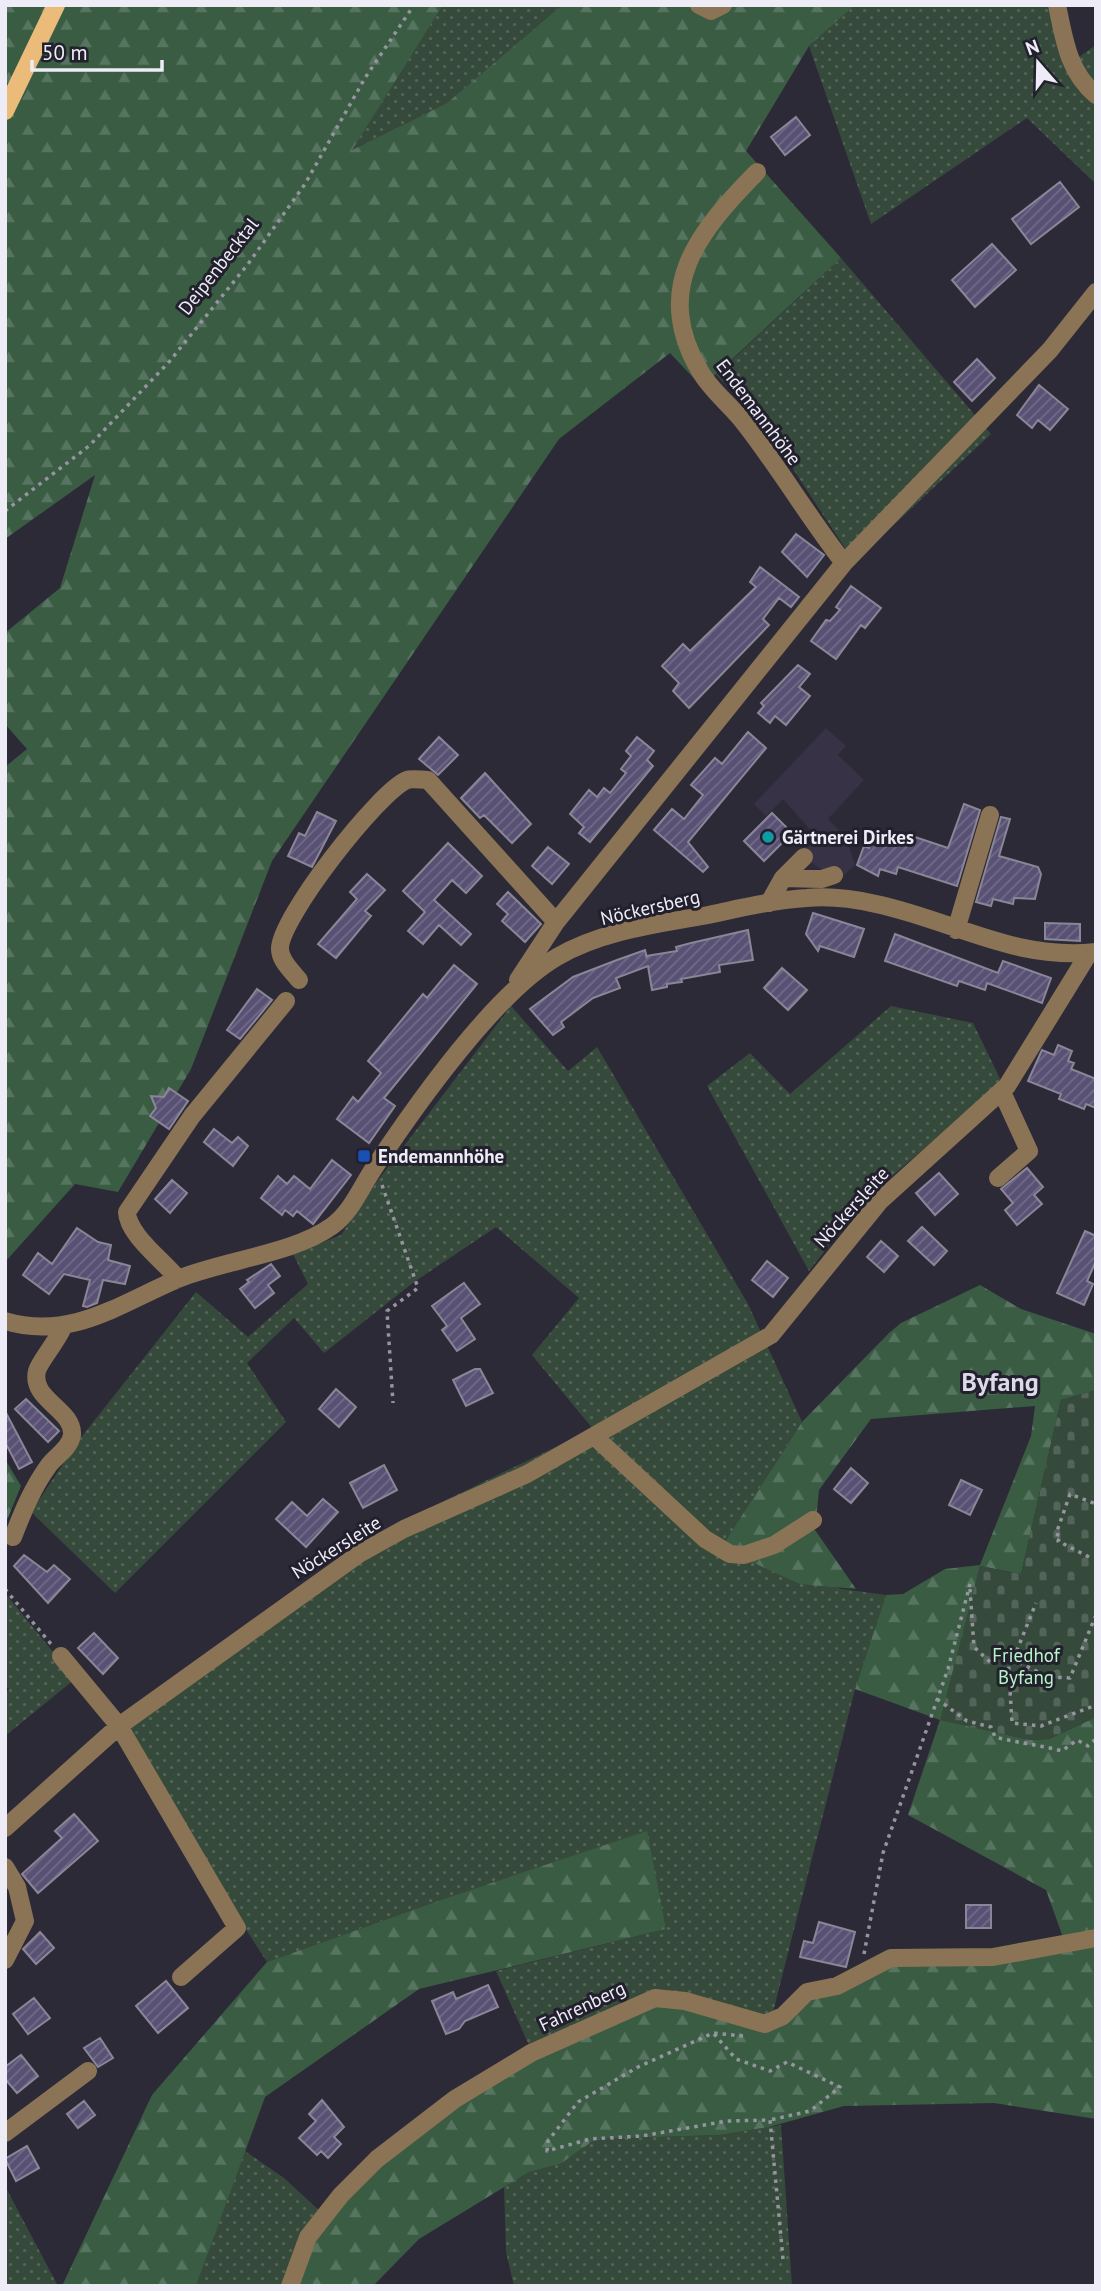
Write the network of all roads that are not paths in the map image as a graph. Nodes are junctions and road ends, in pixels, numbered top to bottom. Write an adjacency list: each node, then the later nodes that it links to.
1 (56, 5): 6 (main road)
2 (699, 5): 3 (street)
3 (723, 5)
4 (1057, 5): 5 (street)
5 (1096, 95)
6 (5, 111)
7 (757, 172): 9 (street, Endemannhöhe)
8 (1096, 292): 9 (street)
9 (844, 563): 15 (street)
10 (990, 815): 16 (street)
11 (804, 857): 13 (street)
12 (834, 876): 13 (street)
13 (783, 878): 14 (street)
14 (769, 903): 16 (street, Nöckersberg); 19 (street, Nöckersberg)
15 (556, 922): 18 (street); 19 (street)
16 (956, 930): 17 (street, Nöckersberg)
17 (1092, 952): 21 (street, Nöckersleite)
18 (299, 980)
19 (509, 994): 23 (street, Nöckersberg)
20 (286, 1001): 23 (street)
21 (1002, 1091): 22 (street); 26 (street, Nöckersleite)
22 (998, 1178)
23 (178, 1279): 25 (street, Nöckersberg)
24 (5, 1321): 25 (street, Nöckersberg)
25 (64, 1325): 28 (street)
26 (594, 1436): 27 (street); 30 (street, Nöckersleite)
27 (813, 1520)
28 (13, 1537)
29 (61, 1656): 30 (street)
30 (119, 1726): 31 (street, Nöckersleite); 35 (street)
31 (5, 1828)
32 (5, 1867): 34 (street)
33 (1096, 1938): 38 (street, Fahrenberg)
34 (5, 1960)
35 (181, 1978)
36 (88, 2071): 37 (street)
37 (5, 2133)
38 (290, 2286)

